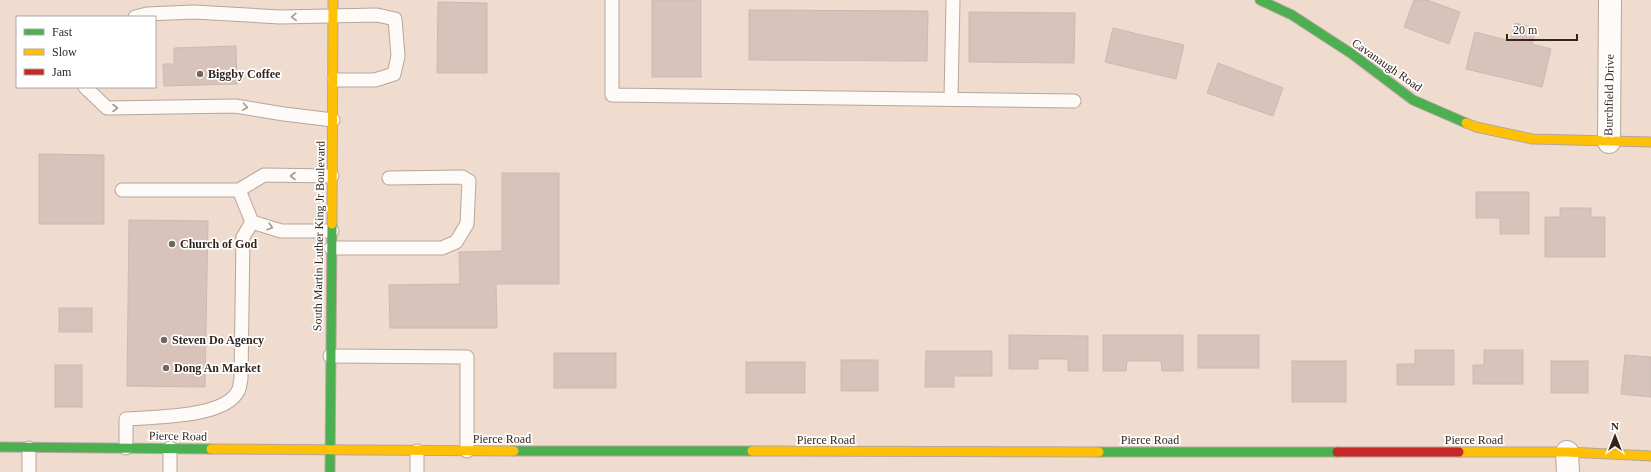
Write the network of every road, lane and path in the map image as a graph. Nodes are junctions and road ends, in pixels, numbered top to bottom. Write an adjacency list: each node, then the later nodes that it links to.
1 (333, 0): 6 (street, South Martin Luther King Jr Boulevard)
2 (612, 0): 10 (lane)
3 (953, 0): 10 (lane)
4 (1260, 0): 13 (street, Cavanaugh Road)
5 (1610, 0): 13 (street, Burchfield Drive)
6 (333, 15): 7 (lane, one-way to 7); 8 (street, South Martin Luther King Jr Boulevard); 8 (lane)
7 (139, 16)
8 (334, 80): 12 (street, South Martin Luther King Jr Boulevard)
9 (86, 88): 12 (lane, one-way to 12)
10 (951, 99): 11 (lane)
11 (1074, 101)
12 (333, 120): 15 (street, South Martin Luther King Jr Boulevard)
13 (1609, 142): 14 (street, Cavanaugh Road)
14 (1651, 142)
15 (332, 176): 18 (lane, one-way to 18); 20 (street, South Martin Luther King Jr Boulevard)
16 (389, 178): 21 (lane)
17 (122, 190): 18 (lane)
18 (239, 190): 19 (lane)
19 (252, 222): 20 (lane, one-way to 20); 25 (lane)
20 (332, 231): 21 (street, South Martin Luther King Jr Boulevard)
21 (331, 248): 22 (street, South Martin Luther King Jr Boulevard)
22 (330, 356): 27 (street, South Martin Luther King Jr Boulevard); 29 (lane)
23 (0, 447): 24 (street, Pierce Road)
24 (29, 448): 25 (street, Pierce Road); 32 (lane)
25 (126, 448): 26 (street, Pierce Road)
26 (170, 448): 27 (street, Pierce Road); 33 (lane)
27 (330, 450): 28 (street, Pierce Road); 34 (street, South Martin Luther King Jr Boulevard)
28 (417, 451): 29 (street, Pierce Road); 35 (lane)
29 (467, 451): 31 (street, Pierce Road)
30 (1651, 456): 31 (street, Pierce Road)
31 (1568, 462)
32 (29, 472)
33 (170, 472)
34 (330, 472)
35 (417, 472)

